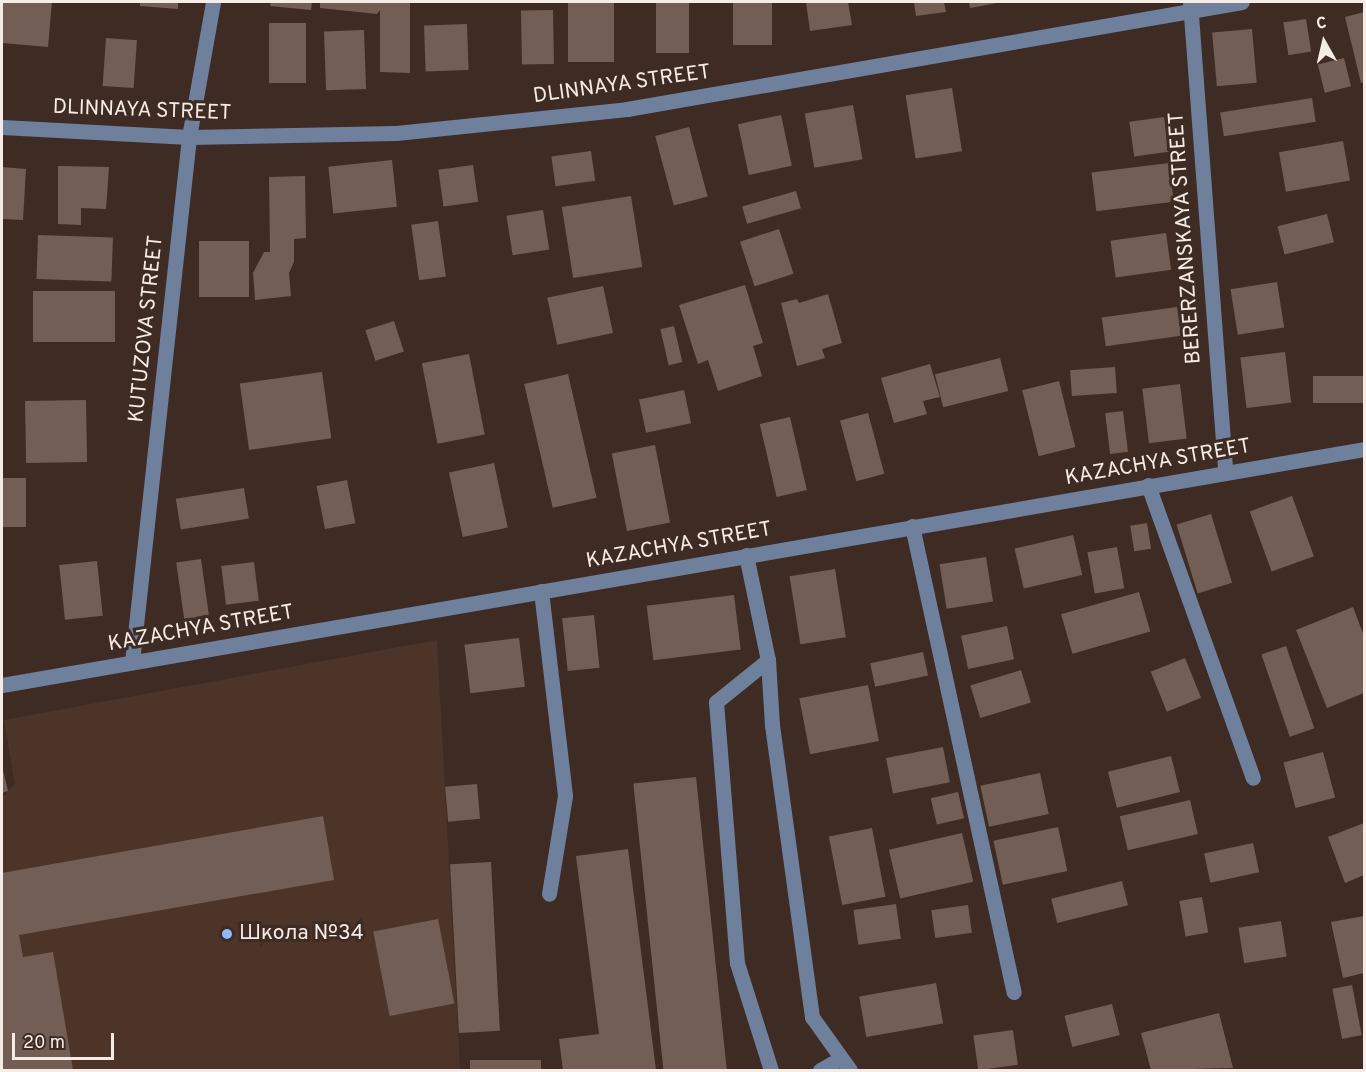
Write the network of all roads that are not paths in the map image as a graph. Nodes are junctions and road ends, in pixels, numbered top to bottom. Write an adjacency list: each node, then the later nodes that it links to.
1 (213, 2): 5 (street, KUTUZOVA STREET)
2 (1242, 2): 3 (street, DLINNAYA STREET)
3 (1190, 6): 5 (street, DLINNAYA STREET); 7 (street, BERERZANSKAYA STREET)
4 (2, 127): 5 (street, DLINNAYA STREET)
5 (189, 137): 13 (street, KUTUZOVA STREET)
6 (1365, 449): 7 (street, KAZACHYA STREET)
7 (1225, 472): 8 (street, KAZACHYA STREET)
8 (1148, 485): 9 (street, KAZACHYA STREET); 15 (street)
9 (912, 526): 10 (street, KAZACHYA STREET); 17 (street)
10 (746, 555): 11 (street, KAZACHYA STREET); 12 (street)
11 (541, 591): 13 (street, KAZACHYA STREET); 16 (street)
12 (768, 660): 18 (street); 19 (street)
13 (132, 662): 14 (street, KAZACHYA STREET)
14 (2, 685)
15 (1253, 778)
16 (549, 894)
17 (1014, 992)
18 (845, 1065): 20 (street)
19 (771, 1071)
20 (820, 1071)

